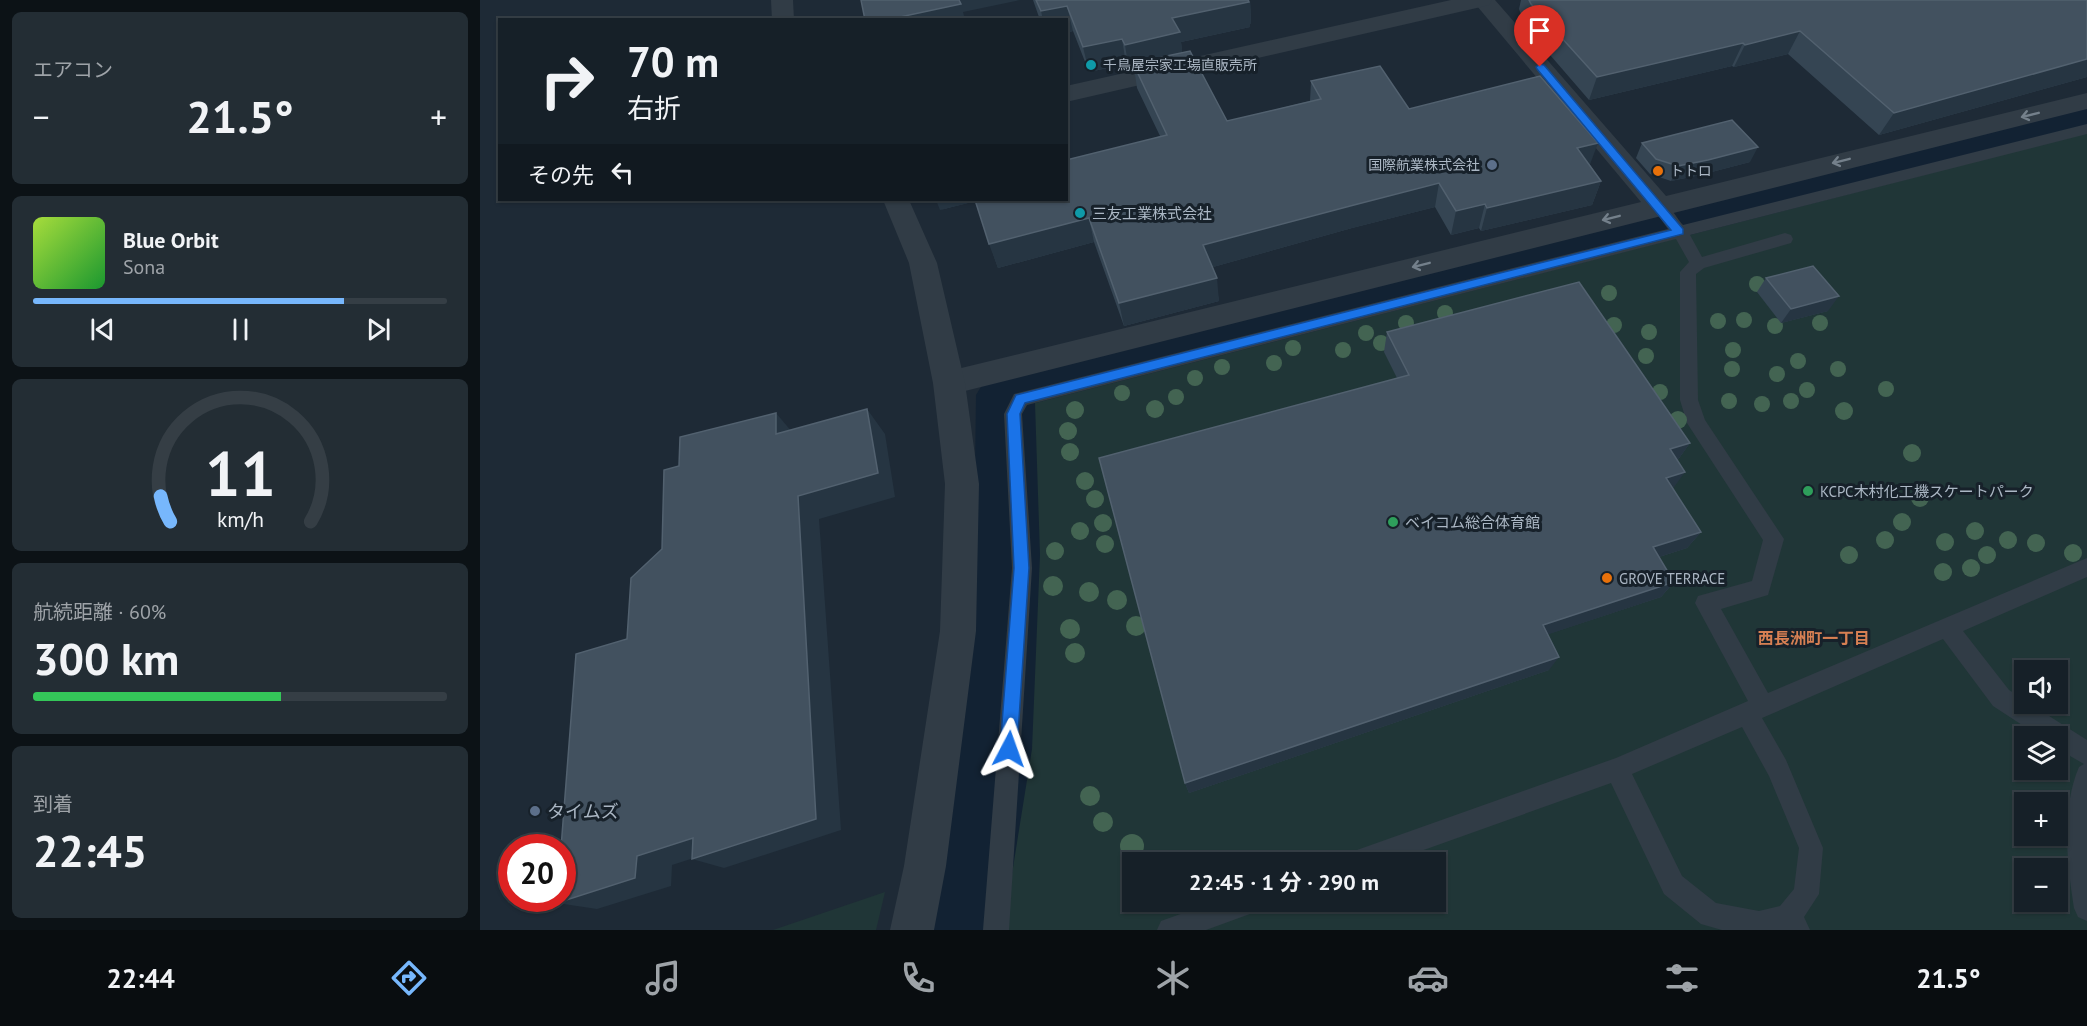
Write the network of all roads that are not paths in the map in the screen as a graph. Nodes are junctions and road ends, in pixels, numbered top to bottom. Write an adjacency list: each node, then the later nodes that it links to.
1 (782, 0): 3 (street)
2 (1482, 0): 4 (street); 8 (street)
3 (783, 18)
4 (1068, 94)
5 (2087, 101): 8 (street, one-way to 8)
6 (2087, 129): 9 (lane)
7 (896, 201): 12 (street)
8 (1662, 210): 9 (lane); 12 (street, one-way to 12)
9 (1677, 230): 11 (lane); 24 (lane)
10 (1785, 239): 11 (lane)
11 (1698, 264): 15 (lane)
12 (949, 383): 23 (street)
13 (2087, 567): 14 (lane)
14 (1947, 627): 15 (lane); 16 (lane)
15 (1755, 709): 17 (lane); 22 (lane)
16 (2087, 754)
17 (1617, 769): 19 (lane); 22 (lane)
18 (2087, 775): 20 (lane)
19 (1385, 852)
20 (2087, 908)
21 (1221, 912): 25 (lane)
22 (1793, 924)
23 (912, 930)
24 (996, 930)
25 (1170, 930)

